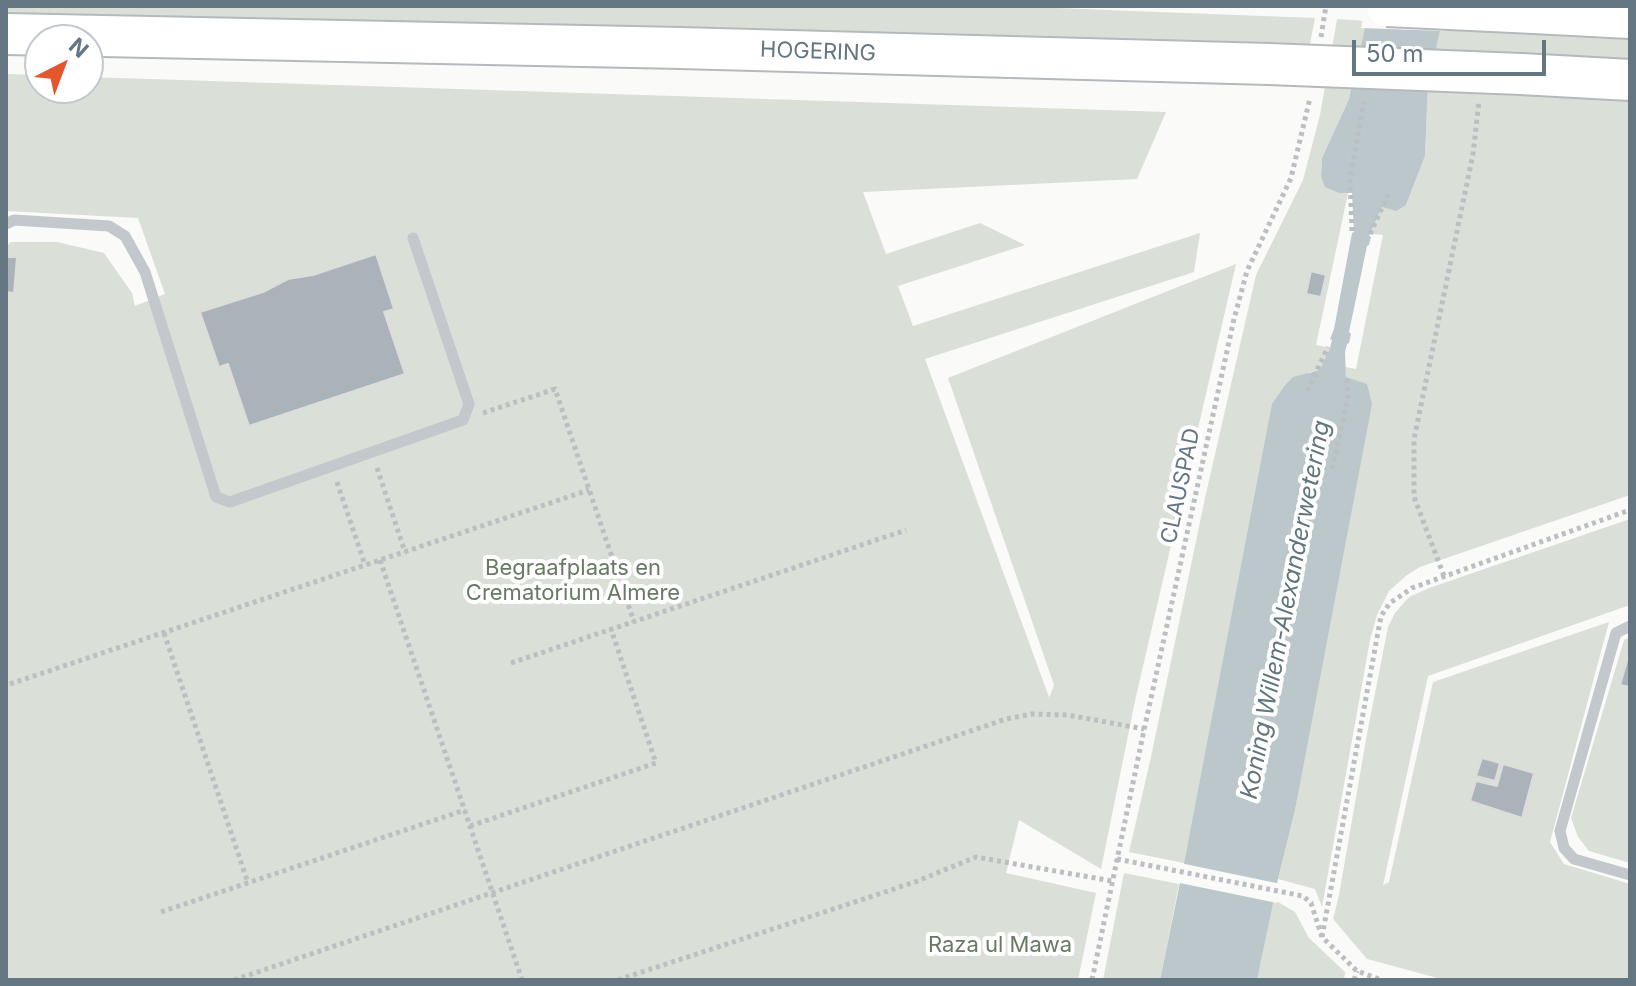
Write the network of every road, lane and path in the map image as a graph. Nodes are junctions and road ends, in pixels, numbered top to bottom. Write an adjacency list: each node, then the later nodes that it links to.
1 (1326, 6): 5 (path)
2 (1387, 6): 3 (highway, bridge)
3 (1630, 18)
4 (6, 34): 6 (highway, HOGERING, bridge)
5 (1319, 47)
6 (1630, 80)
7 (1312, 87): 35 (path, CLAUSPAD)
8 (1364, 101): 12 (path)
9 (1479, 101): 28 (path)
10 (1390, 190): 13 (path)
11 (6, 224): 20 (lane)
12 (1352, 231)
13 (1370, 234)
14 (413, 238): 18 (lane)
15 (1328, 347): 17 (path)
16 (1347, 376): 21 (path)
17 (1307, 391)
18 (463, 420): 19 (lane); 22 (path)
19 (371, 452): 20 (lane); 25 (path)
20 (332, 466): 27 (path)
21 (1332, 469)
22 (589, 490): 25 (path); 29 (path)
23 (1630, 510): 28 (path)
24 (906, 530): 29 (path)
25 (405, 552): 26 (path)
26 (380, 560): 27 (path); 36 (path)
27 (365, 565): 32 (path)
28 (1444, 576): 44 (path)
29 (634, 622): 31 (path)
30 (1630, 626): 39 (lane)
31 (611, 629): 33 (path); 37 (path)
32 (164, 633): 34 (path); 41 (path)
33 (511, 663)
34 (10, 684)
35 (1144, 730): 38 (path, CLAUSPAD); 42 (path)
36 (465, 810): 37 (path); 41 (path)
37 (470, 826): 42 (path)
38 (1117, 859): 40 (path, CLAUSPAD); 44 (path)
39 (1630, 875)
40 (1112, 881): 48 (path); 49 (path, CLAUSPAD)
41 (248, 883): 43 (path)
42 (493, 892): 46 (path); 47 (path)
43 (161, 912)
44 (1322, 937): 45 (path)
45 (1357, 971): 50 (path); 51 (path)
46 (234, 980)
47 (522, 980)
48 (618, 980)
49 (1092, 980)
50 (1354, 980)
51 (1382, 980)

